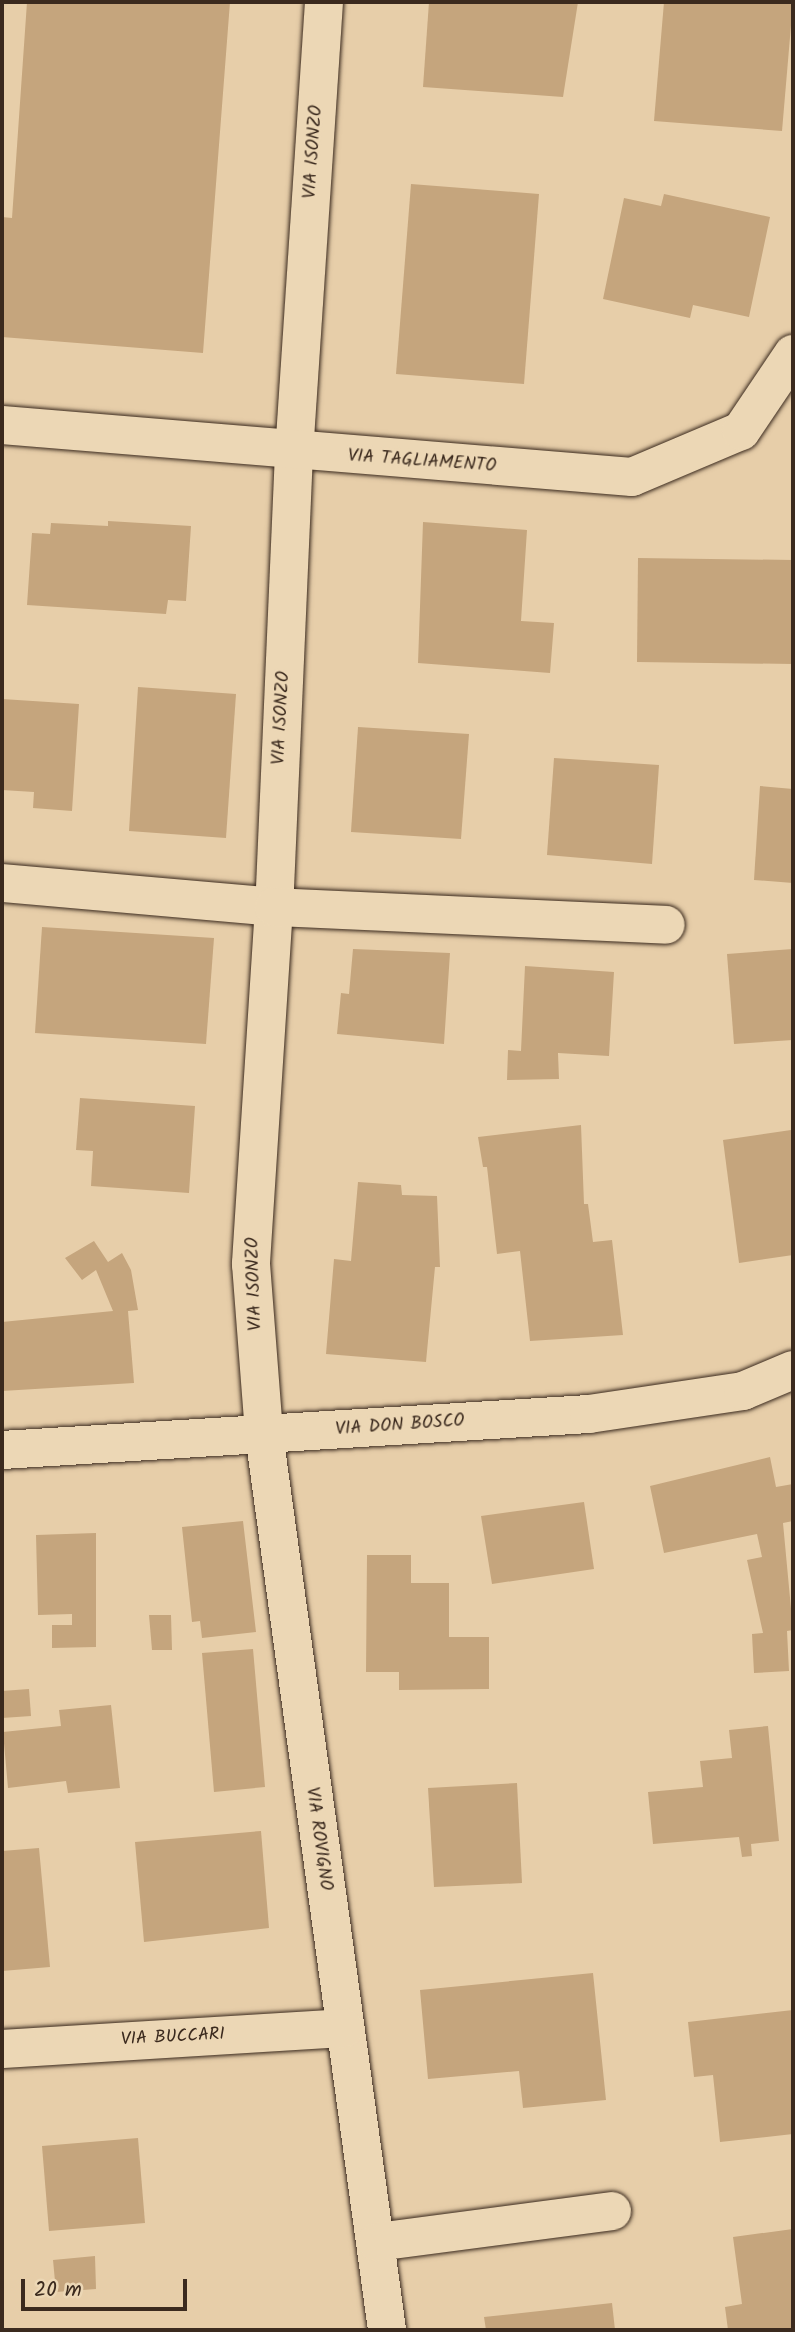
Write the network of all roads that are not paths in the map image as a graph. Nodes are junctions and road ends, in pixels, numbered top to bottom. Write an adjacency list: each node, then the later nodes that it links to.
1 (324, 2): 4 (street, VIA ISONZO)
2 (793, 354): 4 (street, VIA TAGLIAMENTO)
3 (2, 425): 4 (street, VIA TAGLIAMENTO)
4 (294, 453): 6 (street, VIA ISONZO)
5 (2, 883): 6 (street)
6 (274, 907): 7 (street); 9 (street, VIA ISONZO)
7 (666, 925)
8 (793, 1370): 9 (street, VIA DON BOSCO)
9 (264, 1434): 10 (street, VIA DON BOSCO); 11 (street, VIA ROVIGNO)
10 (2, 1450)
11 (344, 2028): 12 (street, VIA BUCCARI); 14 (street, VIA ROVIGNO)
12 (2, 2049)
13 (612, 2211): 14 (street)
14 (377, 2242): 15 (street, VIA ROVIGNO)
15 (387, 2330)

